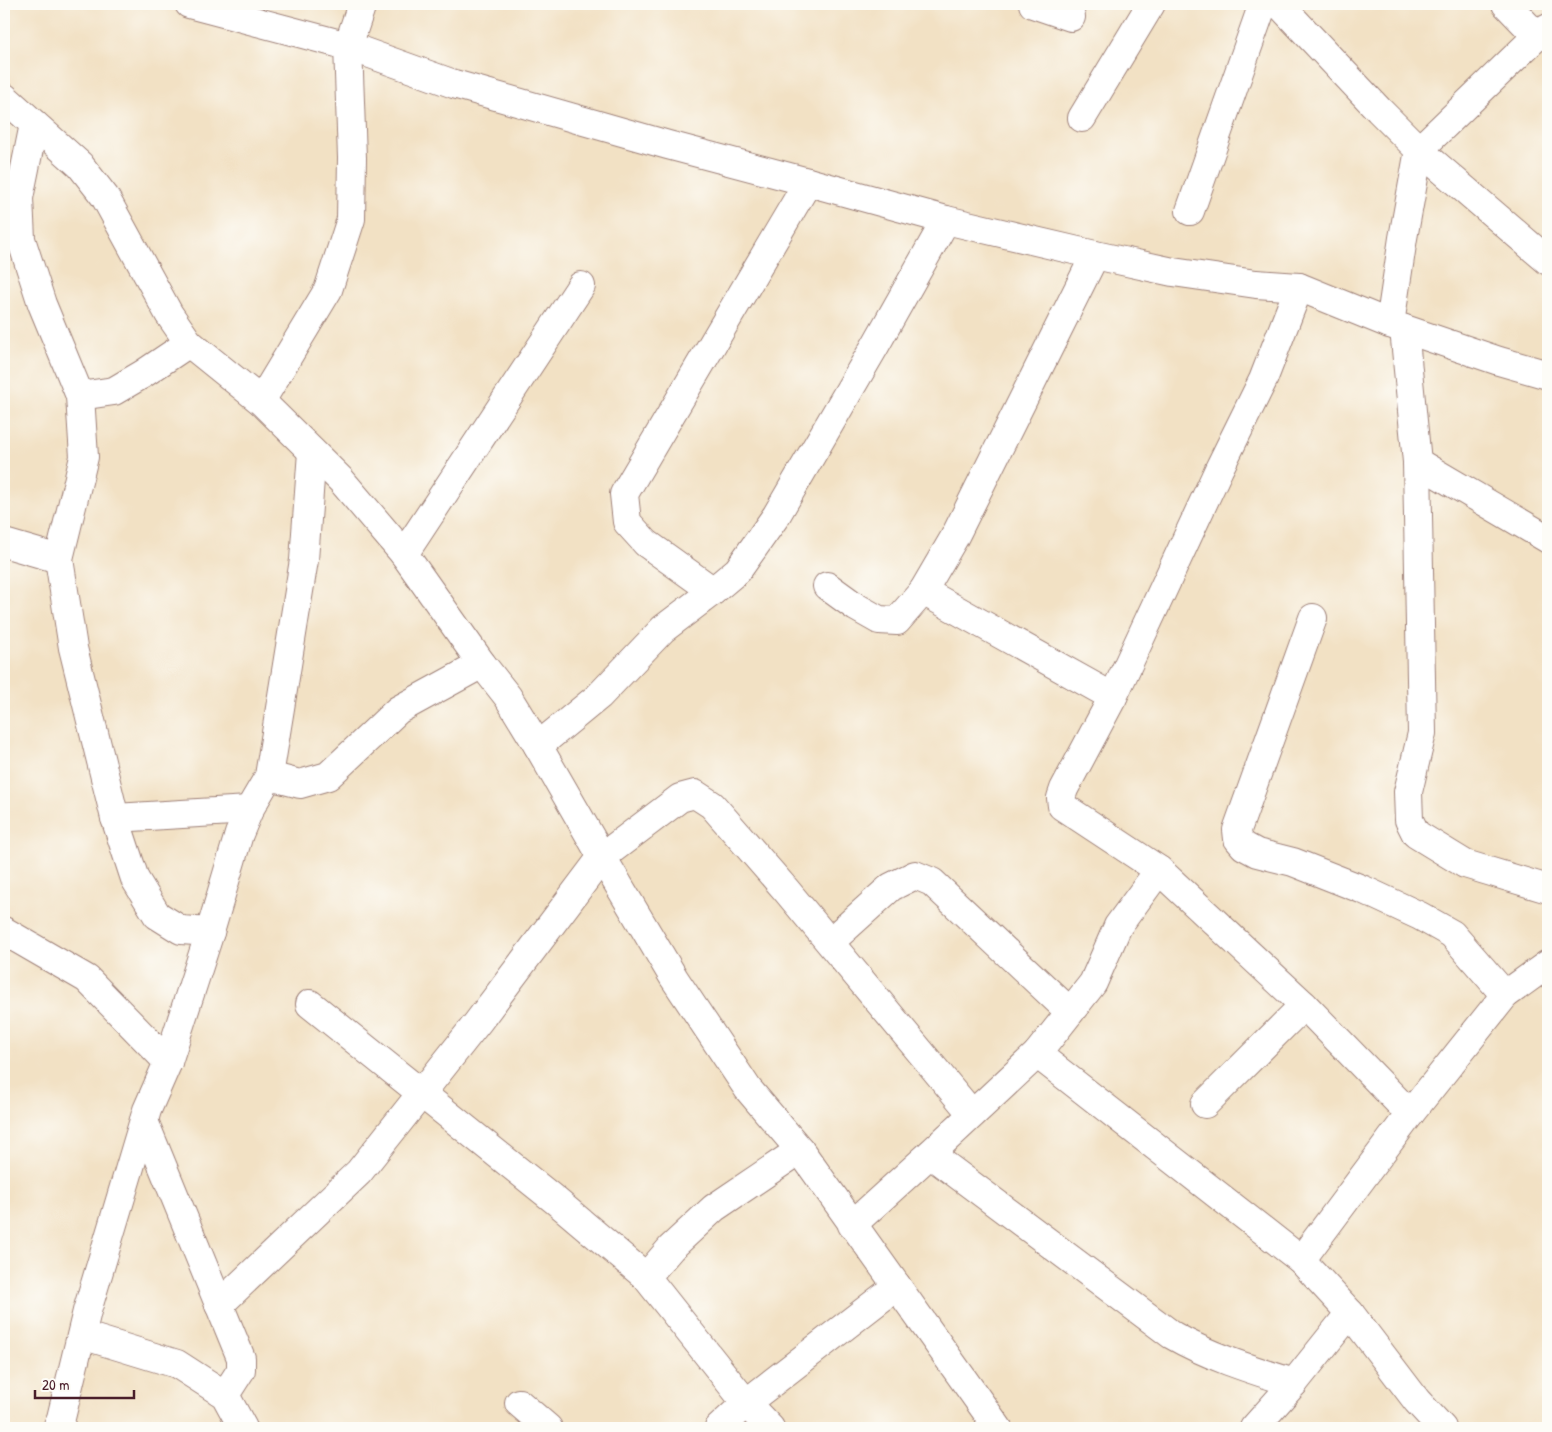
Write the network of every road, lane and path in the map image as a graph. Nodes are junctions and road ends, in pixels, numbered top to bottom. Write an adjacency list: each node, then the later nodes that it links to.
1 (189, 4): 10 (street)
2 (362, 4): 10 (street)
3 (1033, 4): 8 (street)
4 (1151, 4): 12 (street)
5 (1263, 4): 17 (street)
6 (1279, 4): 14 (street)
7 (1506, 4): 9 (street)
8 (1072, 17)
9 (1543, 32): 14 (street)
10 (348, 46): 15 (street); 27 (street)
11 (4, 96): 13 (street)
12 (1082, 118)
13 (34, 124): 16 (street); 24 (street)
14 (1419, 150): 20 (street); 23 (street)
15 (808, 182): 18 (street); 35 (street)
16 (11, 201): 26 (street)
17 (1190, 211)
18 (946, 220): 19 (street); 35 (street)
19 (1095, 255): 22 (street); 36 (street)
20 (1548, 261)
21 (582, 286): 32 (street)
22 (1299, 287): 23 (street); 39 (street)
23 (1397, 326): 25 (street); 29 (street)
24 (189, 344): 26 (street); 27 (street)
25 (1548, 375)
26 (80, 396): 33 (street)
27 (261, 401): 28 (street)
28 (312, 452): 32 (street); 41 (street)
29 (1417, 462): 30 (street); 46 (street)
30 (1548, 539)
31 (4, 543): 33 (street)
32 (404, 554): 38 (street)
33 (59, 559): 43 (street)
34 (827, 586): 36 (street)
35 (714, 591): 40 (street)
36 (923, 591): 39 (street)
37 (1313, 618): 51 (street)
38 (482, 664): 40 (street); 41 (street)
39 (1113, 697): 45 (street)
40 (538, 746): 44 (street)
41 (269, 776): 42 (street)
42 (249, 810): 43 (street); 48 (street)
43 (115, 818): 48 (street)
44 (602, 858): 49 (street); 57 (street); 62 (street)
45 (1159, 870): 53 (street); 54 (street)
46 (1548, 889)
47 (4, 931): 56 (street)
48 (210, 932): 56 (street)
49 (830, 942): 54 (street); 59 (street)
50 (1548, 964): 51 (street)
51 (1506, 995): 60 (street)
52 (310, 1004): 57 (street)
53 (1304, 1005): 58 (street); 60 (street)
54 (1070, 1012): 55 (street)
55 (1037, 1054): 59 (street); 65 (street)
56 (168, 1062): 61 (street)
57 (421, 1093): 66 (street); 68 (street)
58 (1205, 1104)
59 (972, 1114): 63 (street)
60 (1410, 1114): 65 (street)
61 (144, 1121): 68 (street); 70 (street)
62 (800, 1150): 64 (street); 66 (street)
63 (930, 1154): 64 (street); 71 (street)
64 (852, 1225): 67 (street)
65 (1301, 1260): 69 (street)
66 (646, 1277): 73 (street)
67 (897, 1286): 73 (street); 80 (street)
68 (219, 1305): 72 (street)
69 (1350, 1313): 71 (street); 82 (street)
70 (82, 1335): 72 (street); 75 (street)
71 (1294, 1383): 81 (street)
72 (225, 1395): 76 (street)
73 (746, 1403): 78 (street); 79 (street)
74 (519, 1404): 77 (street)
75 (57, 1428)
76 (243, 1428)
77 (548, 1428)
78 (719, 1428)
79 (770, 1428)
80 (998, 1428)
81 (1254, 1428)
82 (1442, 1428)

